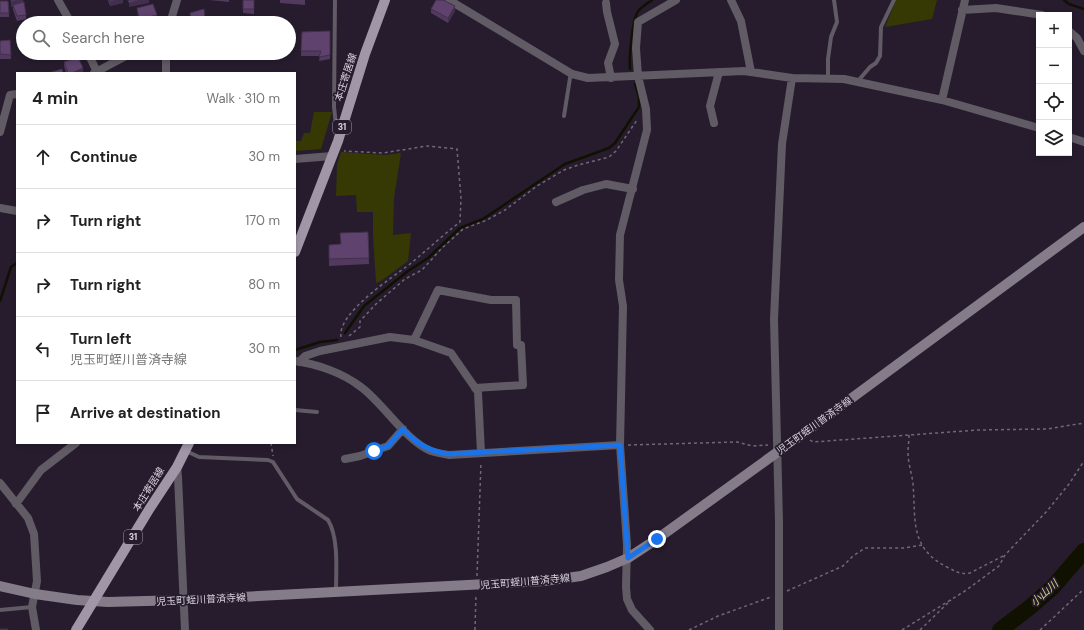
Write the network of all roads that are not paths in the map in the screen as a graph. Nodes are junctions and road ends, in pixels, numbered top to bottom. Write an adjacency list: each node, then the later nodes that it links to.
1 (58, 0): 14 (street)
2 (177, 0): 15 (street)
3 (335, 0): 38 (lane)
4 (385, 0): 38 (main road, 本庄寄居線 / 31)
5 (449, 0): 25 (street)
6 (676, 0): 26 (street)
7 (731, 0): 24 (street)
8 (834, 0): 29 (lane)
9 (894, 0): 30 (lane)
10 (965, 0): 12 (street)
11 (606, 3): 27 (street)
12 (962, 10): 13 (street); 32 (street)
13 (1036, 14)
14 (67, 16)
15 (172, 16)
16 (1072, 34): 17 (street)
17 (1084, 51)
18 (91, 60): 21 (street)
19 (118, 60): 21 (street)
20 (166, 60): 22 (street)
21 (96, 72)
22 (166, 72)
23 (719, 72): 24 (street); 26 (street); 34 (street)
24 (751, 72): 28 (street)
25 (572, 74): 27 (street); 33 (lane)
26 (638, 76): 27 (street); 42 (street)
27 (611, 78)
28 (792, 78): 29 (street); 57 (street)
29 (828, 78): 30 (street)
30 (858, 82): 32 (street)
31 (16, 94): 36 (street)
32 (942, 100): 35 (street)
33 (564, 116)
34 (714, 123)
35 (1036, 127)
36 (0, 132)
37 (1072, 139): 39 (street)
38 (338, 141): 40 (main road, 本庄寄居線 / 31)
39 (1084, 142)
40 (333, 153): 41 (street); 47 (main road, 本庄寄居線 / 31)
41 (296, 159)
42 (633, 189): 43 (street); 56 (street)
43 (556, 202)
44 (0, 208): 45 (street)
45 (16, 211)
46 (1084, 227): 57 (main road, 児玉町蛭川普済寺線)
47 (296, 248)
48 (414, 340): 49 (street); 50 (street); 50 (street)
49 (297, 362): 53 (street)
50 (475, 388): 58 (street)
51 (296, 410): 52 (lane)
52 (317, 412)
53 (403, 429): 58 (street); 59 (street)
54 (75, 444): 62 (street)
55 (185, 445): 60 (main road, 本庄寄居線 / 31); 65 (lane)
56 (620, 445): 58 (street); 63 (street)
57 (777, 448): 63 (main road, 児玉町蛭川普済寺線); 75 (street)
58 (481, 453)
59 (345, 459)
60 (177, 467): 67 (street); 68 (main road, 本庄寄居線 / 31)
61 (0, 483): 62 (street)
62 (16, 504): 66 (street)
63 (628, 558): 65 (main road, 児玉町蛭川普済寺線); 74 (street)
64 (0, 586): 66 (main road, 児玉町蛭川普済寺線)
65 (336, 592): 67 (main road, 児玉町蛭川普済寺線)
66 (35, 594): 68 (main road, 児玉町蛭川普済寺線); 69 (street)
67 (184, 600): 68 (main road, 児玉町蛭川普済寺線); 73 (street)
68 (94, 602): 72 (main road, 本庄寄居線 / 31)
69 (32, 607): 70 (lane); 71 (street)
70 (0, 610)
71 (36, 630)
72 (76, 630)
73 (185, 630)
74 (650, 630)
75 (779, 630)

